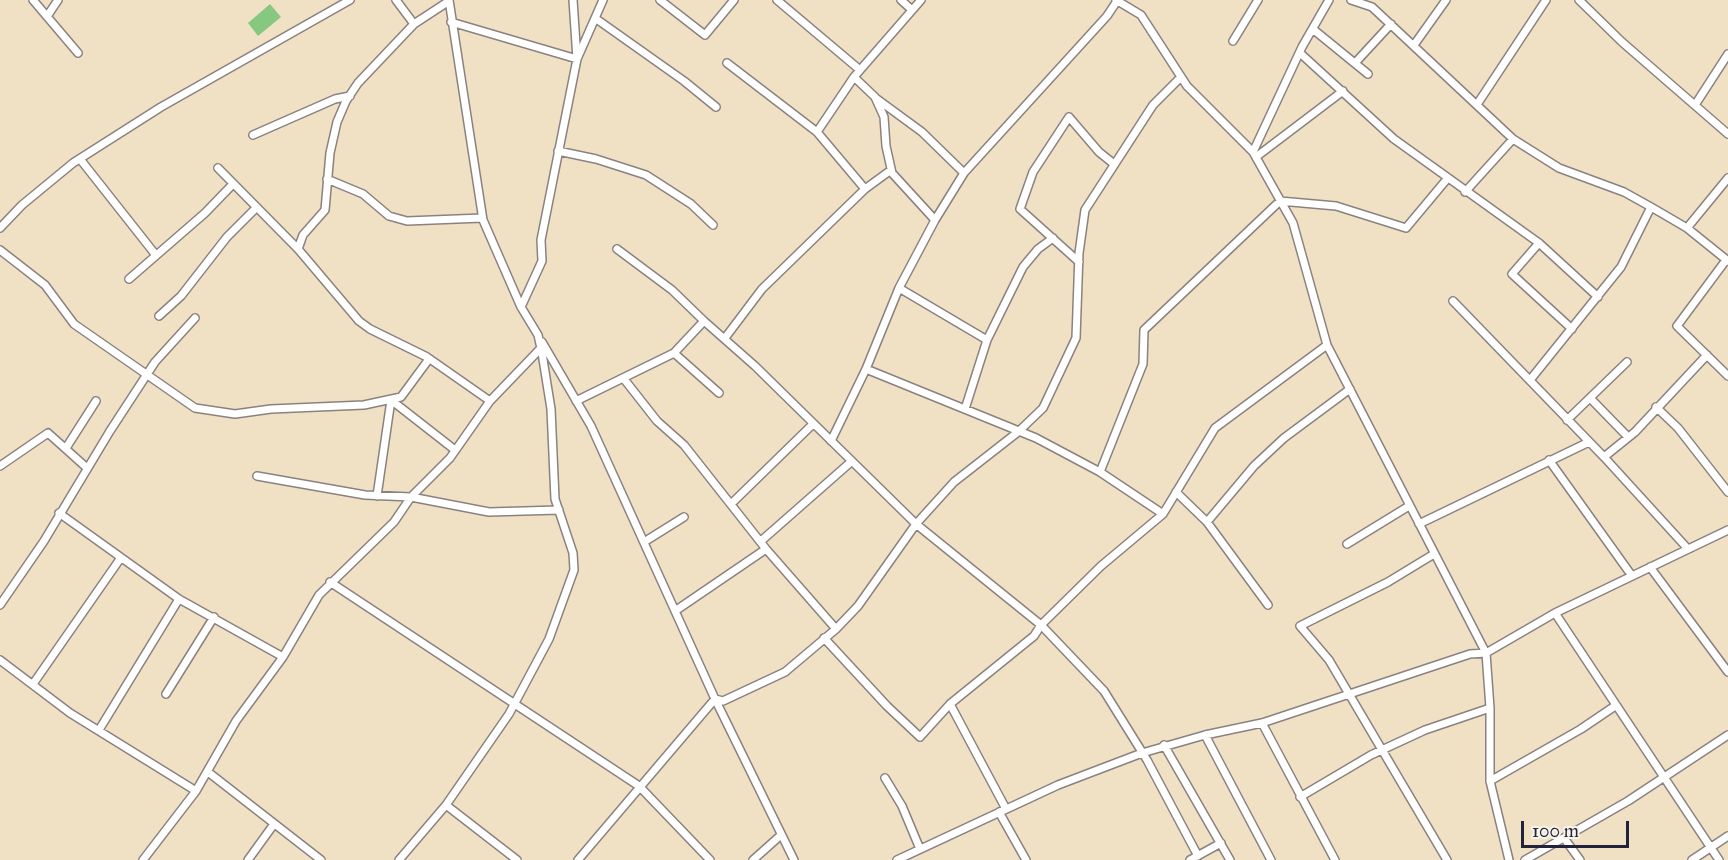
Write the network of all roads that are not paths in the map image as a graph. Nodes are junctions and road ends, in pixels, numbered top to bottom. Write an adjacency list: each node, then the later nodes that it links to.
1 (33, 0): 21 (street)
2 (58, 0): 21 (street)
3 (350, 0): 51 (street)
4 (396, 0): 24 (street)
5 (573, 0): 32 (street)
6 (603, 0): 22 (street)
7 (660, 0): 8 (street)
8 (734, 0)
9 (777, 0): 35 (street)
10 (901, 0): 20 (street)
11 (921, 0): 20 (street)
12 (1116, 0): 38 (street); 55 (street)
13 (1258, 0): 27 (street)
14 (1329, 0): 26 (street)
15 (1351, 0): 25 (street)
16 (1446, 0): 28 (street)
17 (1546, 0): 42 (street)
18 (1579, 0): 43 (street)
19 (449, 1): 23 (street); 24 (street)
20 (912, 10): 35 (street)
21 (48, 15): 29 (street)
22 (595, 18): 32 (street); 44 (street)
23 (451, 22): 32 (street); 65 (street)
24 (414, 24): 40 (street)
25 (1391, 24): 28 (street); 34 (street)
26 (1314, 30): 30 (street); 34 (street)
27 (1233, 41)
28 (1414, 45): 42 (street)
29 (78, 53)
30 (1300, 53): 39 (street); 50 (street)
31 (1728, 54): 43 (street)
32 (577, 59): 49 (street)
33 (727, 63): 45 (street)
34 (1355, 63): 36 (street)
35 (860, 70): 37 (street)
36 (1368, 74)
37 (854, 77): 41 (street); 45 (street)
38 (1181, 77): 50 (street); 52 (street)
39 (1343, 91): 50 (street); 58 (street)
40 (350, 96): 47 (street); 57 (street)
41 (875, 97): 54 (street); 55 (street)
42 (1478, 103): 48 (street)
43 (1695, 105): 46 (street)
44 (716, 107)
45 (817, 132): 60 (street)
46 (1728, 134)
47 (253, 135)
48 (1513, 139): 61 (street); 63 (street)
49 (558, 151): 67 (street); 82 (street)
50 (1255, 155): 62 (street)
51 (80, 159): 68 (street); 75 (street)
52 (1114, 164): 70 (street); 77 (street)
53 (218, 168): 59 (street)
54 (891, 170): 60 (street); 66 (street)
55 (964, 173): 66 (street)
56 (1728, 178): 69 (street)
57 (327, 179): 65 (street); 72 (street)
58 (1447, 179): 61 (street); 62 (street)
59 (233, 184): 64 (street); 75 (street)
60 (865, 189): 88 (street)
61 (1465, 192): 71 (street)
62 (1280, 201): 90 (street); 123 (street)
63 (1651, 207): 69 (street); 80 (street)
64 (256, 208): 72 (street); 83 (street)
65 (482, 218): 82 (street)
66 (935, 220): 79 (street)
67 (713, 225)
68 (0, 228)
69 (1687, 228): 76 (street)
70 (1053, 238): 77 (street); 89 (street)
71 (1539, 243): 80 (street); 86 (street)
72 (298, 249): 94 (street)
73 (617, 249): 85 (street)
74 (0, 250): 97 (street)
75 (155, 254): 78 (street)
76 (1727, 260): 93 (street)
77 (1079, 262): 112 (street)
78 (129, 279)
79 (898, 288): 89 (street); 96 (street)
80 (1598, 297): 86 (street)
81 (1453, 301): 100 (street)
82 (521, 307): 87 (street)
83 (159, 316)
84 (195, 318): 97 (street)
85 (704, 321): 88 (street); 92 (street)
86 (1572, 329): 100 (street)
87 (538, 335): 91 (street); 107 (street)
88 (725, 338): 111 (street)
89 (987, 340): 109 (street)
90 (1327, 345): 101 (street); 125 (street)
91 (541, 348): 106 (street); 131 (street)
92 (674, 353): 99 (street); 102 (street)
93 (1707, 355): 98 (street); 108 (street)
94 (429, 359): 104 (street); 106 (street)
95 (1627, 362): 103 (street)
96 (866, 369): 109 (street); 114 (street)
97 (148, 374): 104 (street); 122 (street)
98 (1728, 376)
99 (624, 379): 107 (street); 129 (street)
100 (1530, 380): 110 (street)
101 (1350, 389): 130 (street); 135 (street)
102 (719, 393)
103 (1590, 398): 110 (street); 113 (street)
104 (391, 400): 117 (street); 127 (street)
105 (96, 401): 116 (street)
106 (490, 401): 117 (street)
107 (576, 401): 140 (street)
108 (1656, 407): 113 (street); 126 (street)
109 (965, 409): 112 (street)
110 (1567, 420): 115 (street)
111 (813, 424): 114 (street); 129 (street)
112 (1018, 432): 123 (street); 136 (street)
113 (1628, 437): 118 (street)
114 (831, 441): 120 (street)
115 (1589, 441): 118 (street); 119 (street)
116 (66, 448): 121 (street); 122 (street)
117 (455, 450): 128 (street)
118 (1604, 457): 143 (street)
119 (1549, 460): 137 (street); 147 (street)
120 (852, 461): 136 (street); 139 (street)
121 (0, 466)
122 (87, 468): 132 (street)
123 (1100, 472): 133 (street)
124 (257, 476): 127 (street)
125 (1176, 492): 133 (street); 135 (street)
126 (1728, 492)
127 (377, 496): 128 (street)
128 (411, 497): 131 (street); 148 (street)
129 (731, 504): 139 (street)
130 (1409, 506): 137 (street); 141 (street)
131 (559, 510): 166 (street)
132 (59, 513): 145 (street); 150 (street)
133 (1163, 514): 155 (street)
134 (684, 518): 140 (street)
135 (1207, 522): 151 (street)
136 (916, 524): 155 (street); 156 (street)
137 (1419, 524): 144 (street)
138 (1728, 530): 143 (street)
139 (761, 541): 142 (street)
140 (644, 542): 152 (street)
141 (1347, 544)
142 (766, 549): 152 (street); 156 (street)
143 (1688, 549): 146 (street)
144 (1434, 554): 158 (street); 163 (street)
145 (120, 559): 149 (street); 162 (street)
146 (1650, 567): 147 (street); 161 (street)
147 (1632, 576): 153 (street)
148 (330, 582): 159 (street); 166 (street)
149 (179, 599): 154 (street); 171 (street)
150 (0, 605)
151 (1268, 605)
152 (675, 610): 165 (street)
153 (1556, 613): 158 (street); 168 (street)
154 (214, 617): 159 (street); 164 (street)
155 (1041, 625): 167 (street); 176 (street)
156 (836, 629): 157 (street)
157 (824, 638): 165 (street); 167 (street)
158 (1486, 654): 163 (street); 169 (street)
159 (283, 657): 177 (street)
160 (0, 660): 162 (street)
161 (1728, 672)
162 (33, 684): 171 (street)
163 (1348, 692): 170 (street); 175 (street)
164 (166, 694)
165 (715, 699): 181 (street); 187 (street)
166 (514, 704): 181 (street); 184 (street)
167 (950, 704): 185 (street)
168 (1615, 706): 178 (street); 180 (street)
169 (1490, 708): 175 (street); 180 (street)
170 (1262, 723): 172 (street); 183 (street)
171 (99, 730): 182 (street)
172 (1205, 735): 174 (street); 207 (street)
173 (1728, 735): 178 (street)
174 (1164, 745): 176 (street); 190 (street)
175 (1382, 750): 183 (street); 209 (street)
176 (1143, 753): 185 (street); 193 (street)
177 (208, 771): 182 (street); 186 (street)
178 (1666, 777): 189 (street); 191 (street)
179 (885, 778): 192 (street)
180 (1490, 781): 210 (street)
181 (639, 786): 199 (street); 200 (street)
182 (196, 791): 194 (street)
183 (1300, 797): 208 (street)
184 (446, 805): 197 (street); 198 (street)
185 (1002, 811): 192 (street); 204 (street)
186 (274, 824): 195 (street); 196 (street)
187 (781, 835): 201 (street); 202 (street)
188 (1728, 836): 191 (street)
189 (1564, 838): 211 (street); 212 (street)
190 (1221, 843): 193 (street); 206 (street)
191 (1710, 848): 213 (street); 214 (street)
192 (920, 849): 203 (street)
193 (1197, 856): 205 (street)
194 (143, 860)
195 (248, 860)
196 (321, 860)
197 (399, 860)
198 (518, 860)
199 (578, 860)
200 (710, 860)
201 (753, 860)
202 (794, 860)
203 (897, 860)
204 (1026, 860)
205 (1190, 860)
206 (1230, 860)
207 (1271, 860)
208 (1335, 860)
209 (1446, 860)
210 (1509, 860)
211 (1526, 860)
212 (1580, 860)
213 (1692, 860)
214 (1719, 860)

